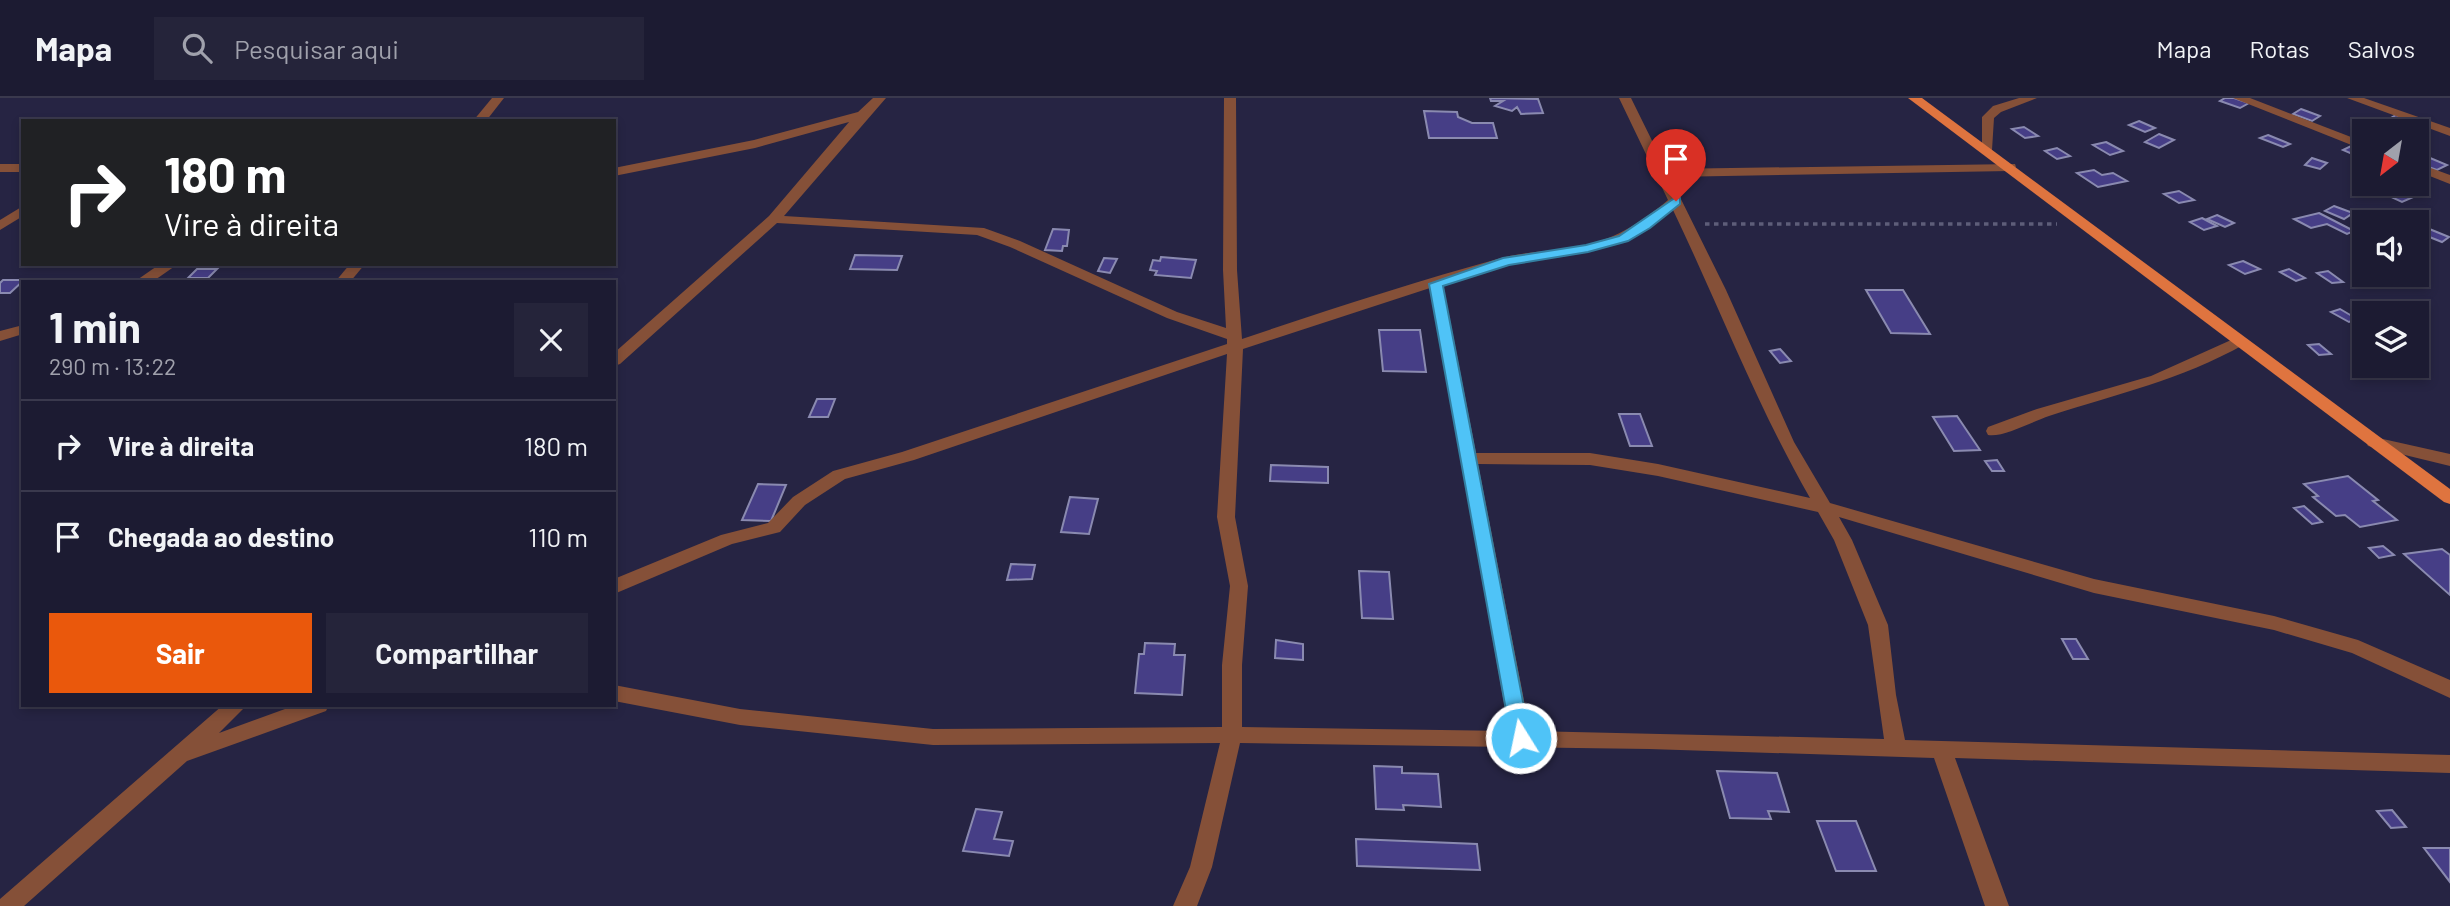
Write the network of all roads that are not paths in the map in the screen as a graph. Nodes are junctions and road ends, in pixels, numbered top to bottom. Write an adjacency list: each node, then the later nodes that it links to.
1 (498, 98): 10 (street)
2 (880, 98): 9 (street)
3 (1230, 98): 31 (street)
4 (1625, 98): 19 (street)
5 (1914, 98): 13 (main road)
6 (2031, 98): 13 (street)
7 (2239, 98): 12 (street)
8 (2353, 98): 11 (street)
9 (862, 115): 17 (street); 23 (street)
10 (482, 119)
11 (2450, 132)
12 (2352, 141)
13 (1986, 150): 14 (main road)
14 (2010, 167): 19 (street); 30 (main road)
15 (0, 168): 16 (street)
16 (21, 168)
17 (616, 172)
18 (2429, 172): 20 (street)
19 (1661, 173): 21 (street)
20 (2450, 180)
21 (1676, 201): 29 (street); 38 (street)
22 (21, 211): 24 (street)
23 (774, 219): 31 (street); 32 (street)
24 (0, 226)
25 (168, 266): 27 (street)
26 (356, 266): 28 (street)
27 (144, 280)
28 (344, 280)
29 (1436, 284): 31 (street); 35 (street)
30 (2240, 341): 33 (street); 34 (main road)
31 (1235, 342): 39 (street); 44 (street)
32 (616, 359)
33 (1994, 431)
34 (2374, 442): 36 (street); 37 (main road)
35 (1468, 458): 38 (street); 45 (street)
36 (2450, 460)
37 (2450, 498)
38 (1824, 507): 40 (street); 46 (street)
39 (616, 586)
40 (2450, 690)
41 (616, 693): 44 (street)
42 (235, 707): 48 (street)
43 (314, 707): 48 (street)
44 (1232, 735): 45 (street); 51 (street)
45 (1521, 738): 46 (street)
46 (1896, 747): 47 (street)
47 (1941, 748): 49 (street); 52 (street)
48 (179, 756): 50 (street)
49 (2450, 764)
50 (8, 906)
51 (1185, 906)
52 (1997, 906)

